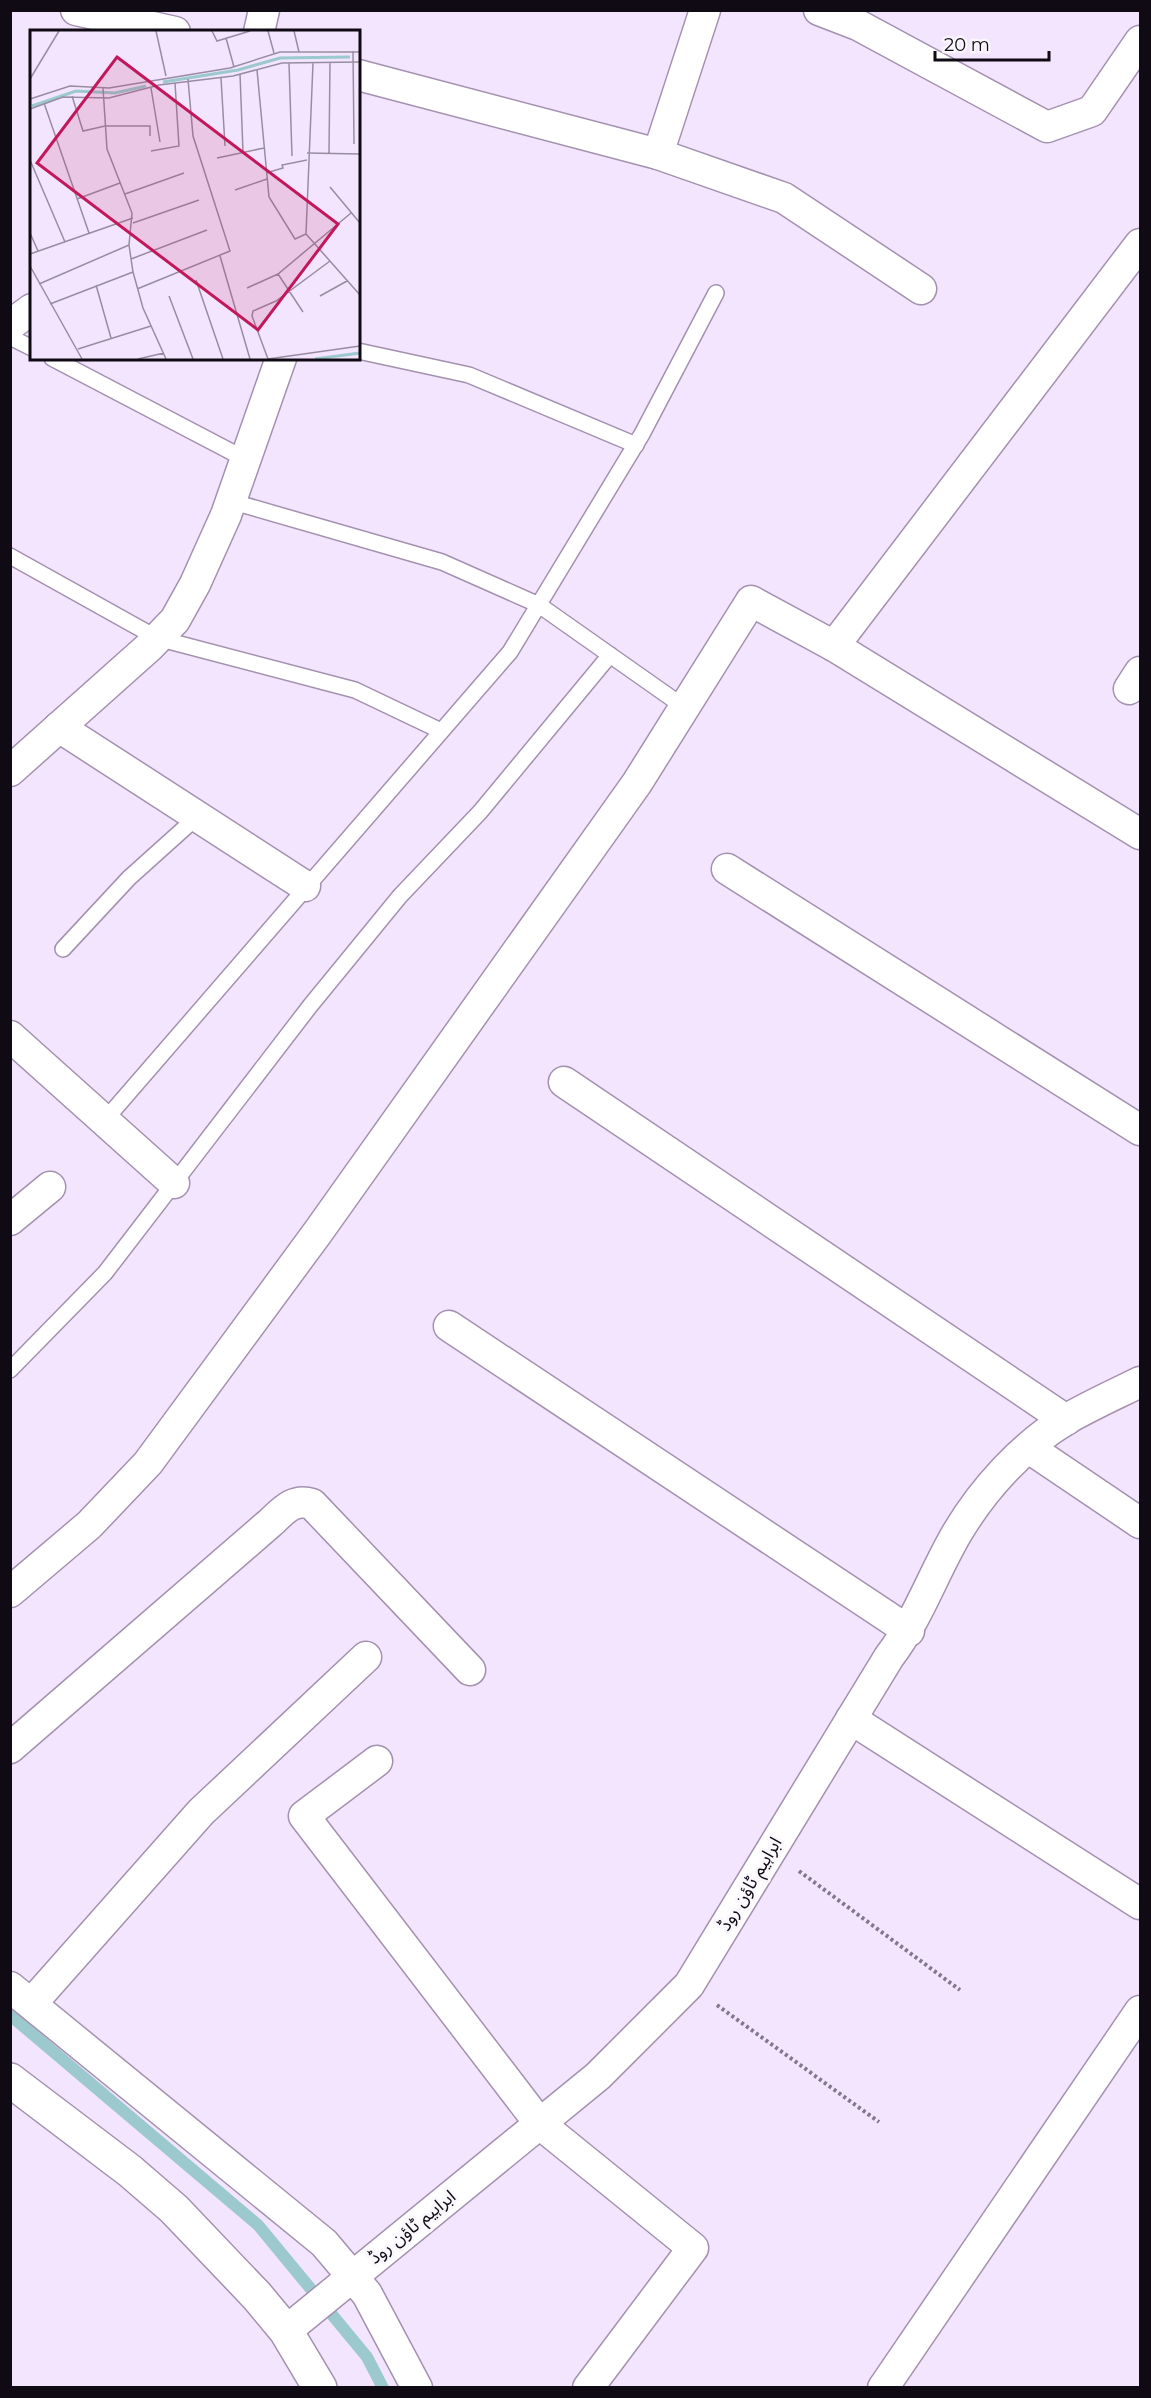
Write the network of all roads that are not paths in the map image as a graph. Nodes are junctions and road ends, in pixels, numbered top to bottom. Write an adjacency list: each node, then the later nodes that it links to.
1 (76, 10): 5 (street)
2 (264, 10): 6 (street)
3 (705, 10): 9 (street)
4 (819, 10): 7 (street)
5 (166, 30)
6 (259, 30)
7 (1140, 41)
8 (360, 76): 9 (street)
9 (658, 154): 11 (street)
10 (1140, 244): 26 (street)
11 (921, 289)
12 (716, 293): 20 (lane)
13 (30, 310): 14 (street)
14 (10, 325)
15 (10, 337): 16 (lane)
16 (30, 347)
17 (360, 351): 20 (lane)
18 (56, 360): 21 (lane)
19 (280, 360): 21 (street)
20 (636, 445): 24 (lane)
21 (245, 459): 22 (street)
22 (230, 501): 24 (lane); 25 (street)
23 (10, 556): 25 (lane)
24 (539, 605): 27 (lane); 30 (lane)
25 (157, 638): 29 (street); 30 (lane)
26 (834, 646): 28 (street); 33 (street)
27 (610, 655): 28 (lane); 41 (lane)
28 (684, 707): 50 (street)
29 (59, 727): 31 (street); 32 (street)
30 (441, 731): 35 (lane)
31 (15, 759)
32 (198, 816): 35 (street); 36 (lane)
33 (1140, 834)
34 (728, 869): 40 (street)
35 (305, 886): 39 (lane)
36 (63, 949)
37 (10, 1036): 39 (street)
38 (564, 1082): 47 (street)
39 (105, 1120): 41 (street)
40 (1140, 1130)
41 (174, 1183): 45 (lane)
42 (50, 1187): 43 (street)
43 (10, 1220)
44 (449, 1326): 51 (street)
45 (10, 1370)
46 (1140, 1382): 47 (street, ابراہیم ٹاؤن روڈ)
47 (1066, 1420): 48 (street, ابراہیم ٹاؤن روڈ)
48 (1029, 1448): 49 (street); 51 (street, ابراہیم ٹاؤن روڈ)
49 (1140, 1523)
50 (10, 1592)
51 (909, 1631): 54 (street, ابراہیم ٹاؤن روڈ)
52 (366, 1657): 58 (street)
53 (470, 1670): 55 (street)
54 (851, 1719): 57 (street); 61 (street, ابراہیم ٹاؤن روڈ)
55 (10, 1748)
56 (377, 1761): 61 (street)
57 (1140, 1904)
58 (21, 1995): 62 (street)
59 (1140, 2011): 67 (street)
60 (10, 2080): 63 (street)
61 (540, 2124): 62 (street, ابراہیم ٹاؤن روڈ); 66 (street)
62 (345, 2281): 63 (street, ابراہیم ٹاؤن روڈ); 65 (street)
63 (295, 2324): 64 (street)
64 (320, 2388)
65 (417, 2388)
66 (588, 2388)
67 (883, 2388)

